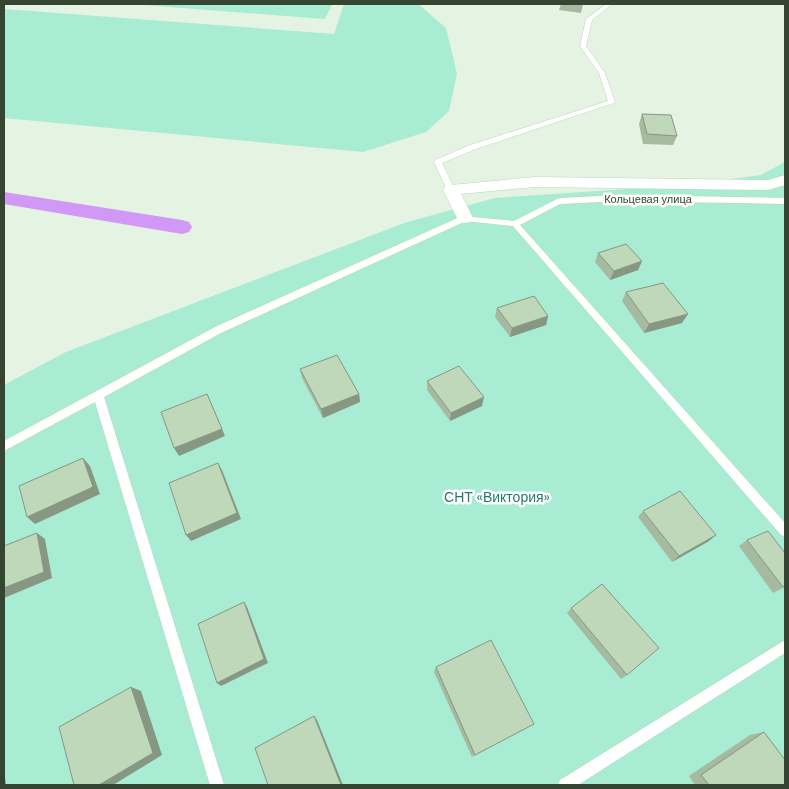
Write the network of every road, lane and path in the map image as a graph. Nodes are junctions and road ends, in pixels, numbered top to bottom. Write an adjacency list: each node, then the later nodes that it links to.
1 (609, 4): 3 (lane)
2 (785, 180): 3 (street)
3 (451, 190): 5 (street)
4 (785, 200): 6 (lane, Кольцевая улица)
5 (465, 218): 6 (lane); 7 (lane)
6 (515, 224): 9 (lane)
7 (98, 395): 8 (lane); 11 (lane)
8 (4, 446)
9 (785, 531)
10 (785, 646): 12 (lane)
11 (217, 785)
12 (565, 785)

